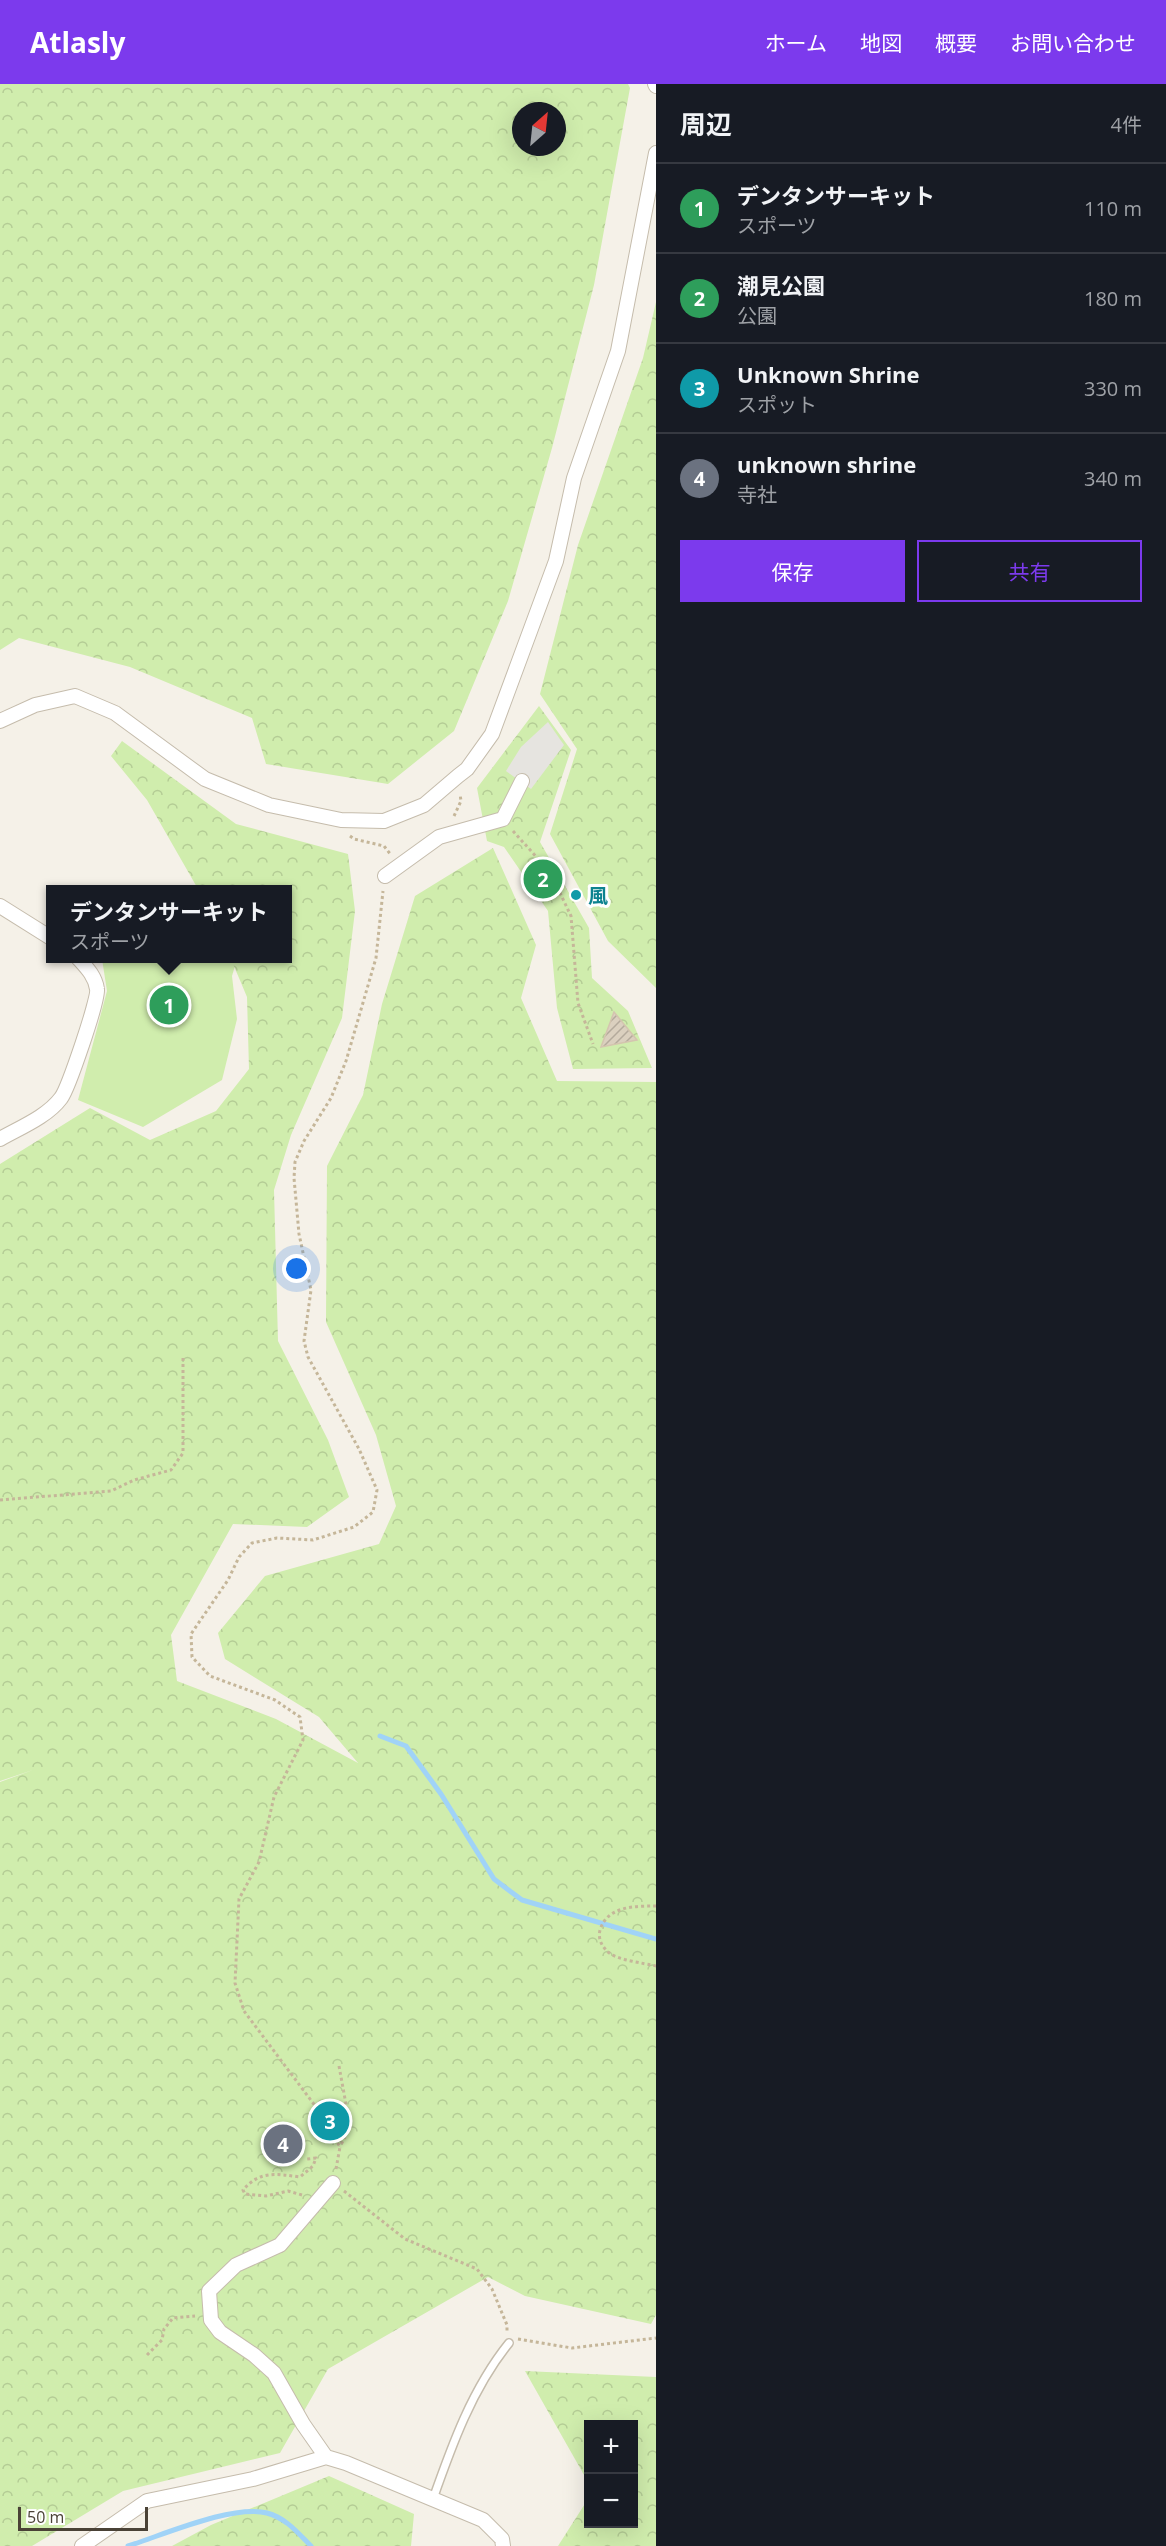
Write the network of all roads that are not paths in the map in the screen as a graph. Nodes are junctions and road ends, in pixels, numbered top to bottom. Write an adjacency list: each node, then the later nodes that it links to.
1 (656, 153): 2 (street)
2 (0, 721)
3 (522, 782): 4 (street)
4 (386, 876)
5 (0, 906): 6 (street)
6 (46, 935)
7 (82, 963): 8 (street)
8 (0, 1140)
9 (333, 2183): 11 (street)
10 (509, 2343): 12 (lane)
11 (326, 2457): 12 (street); 13 (street)
12 (433, 2499): 14 (street)
13 (82, 2546)
14 (503, 2546)

